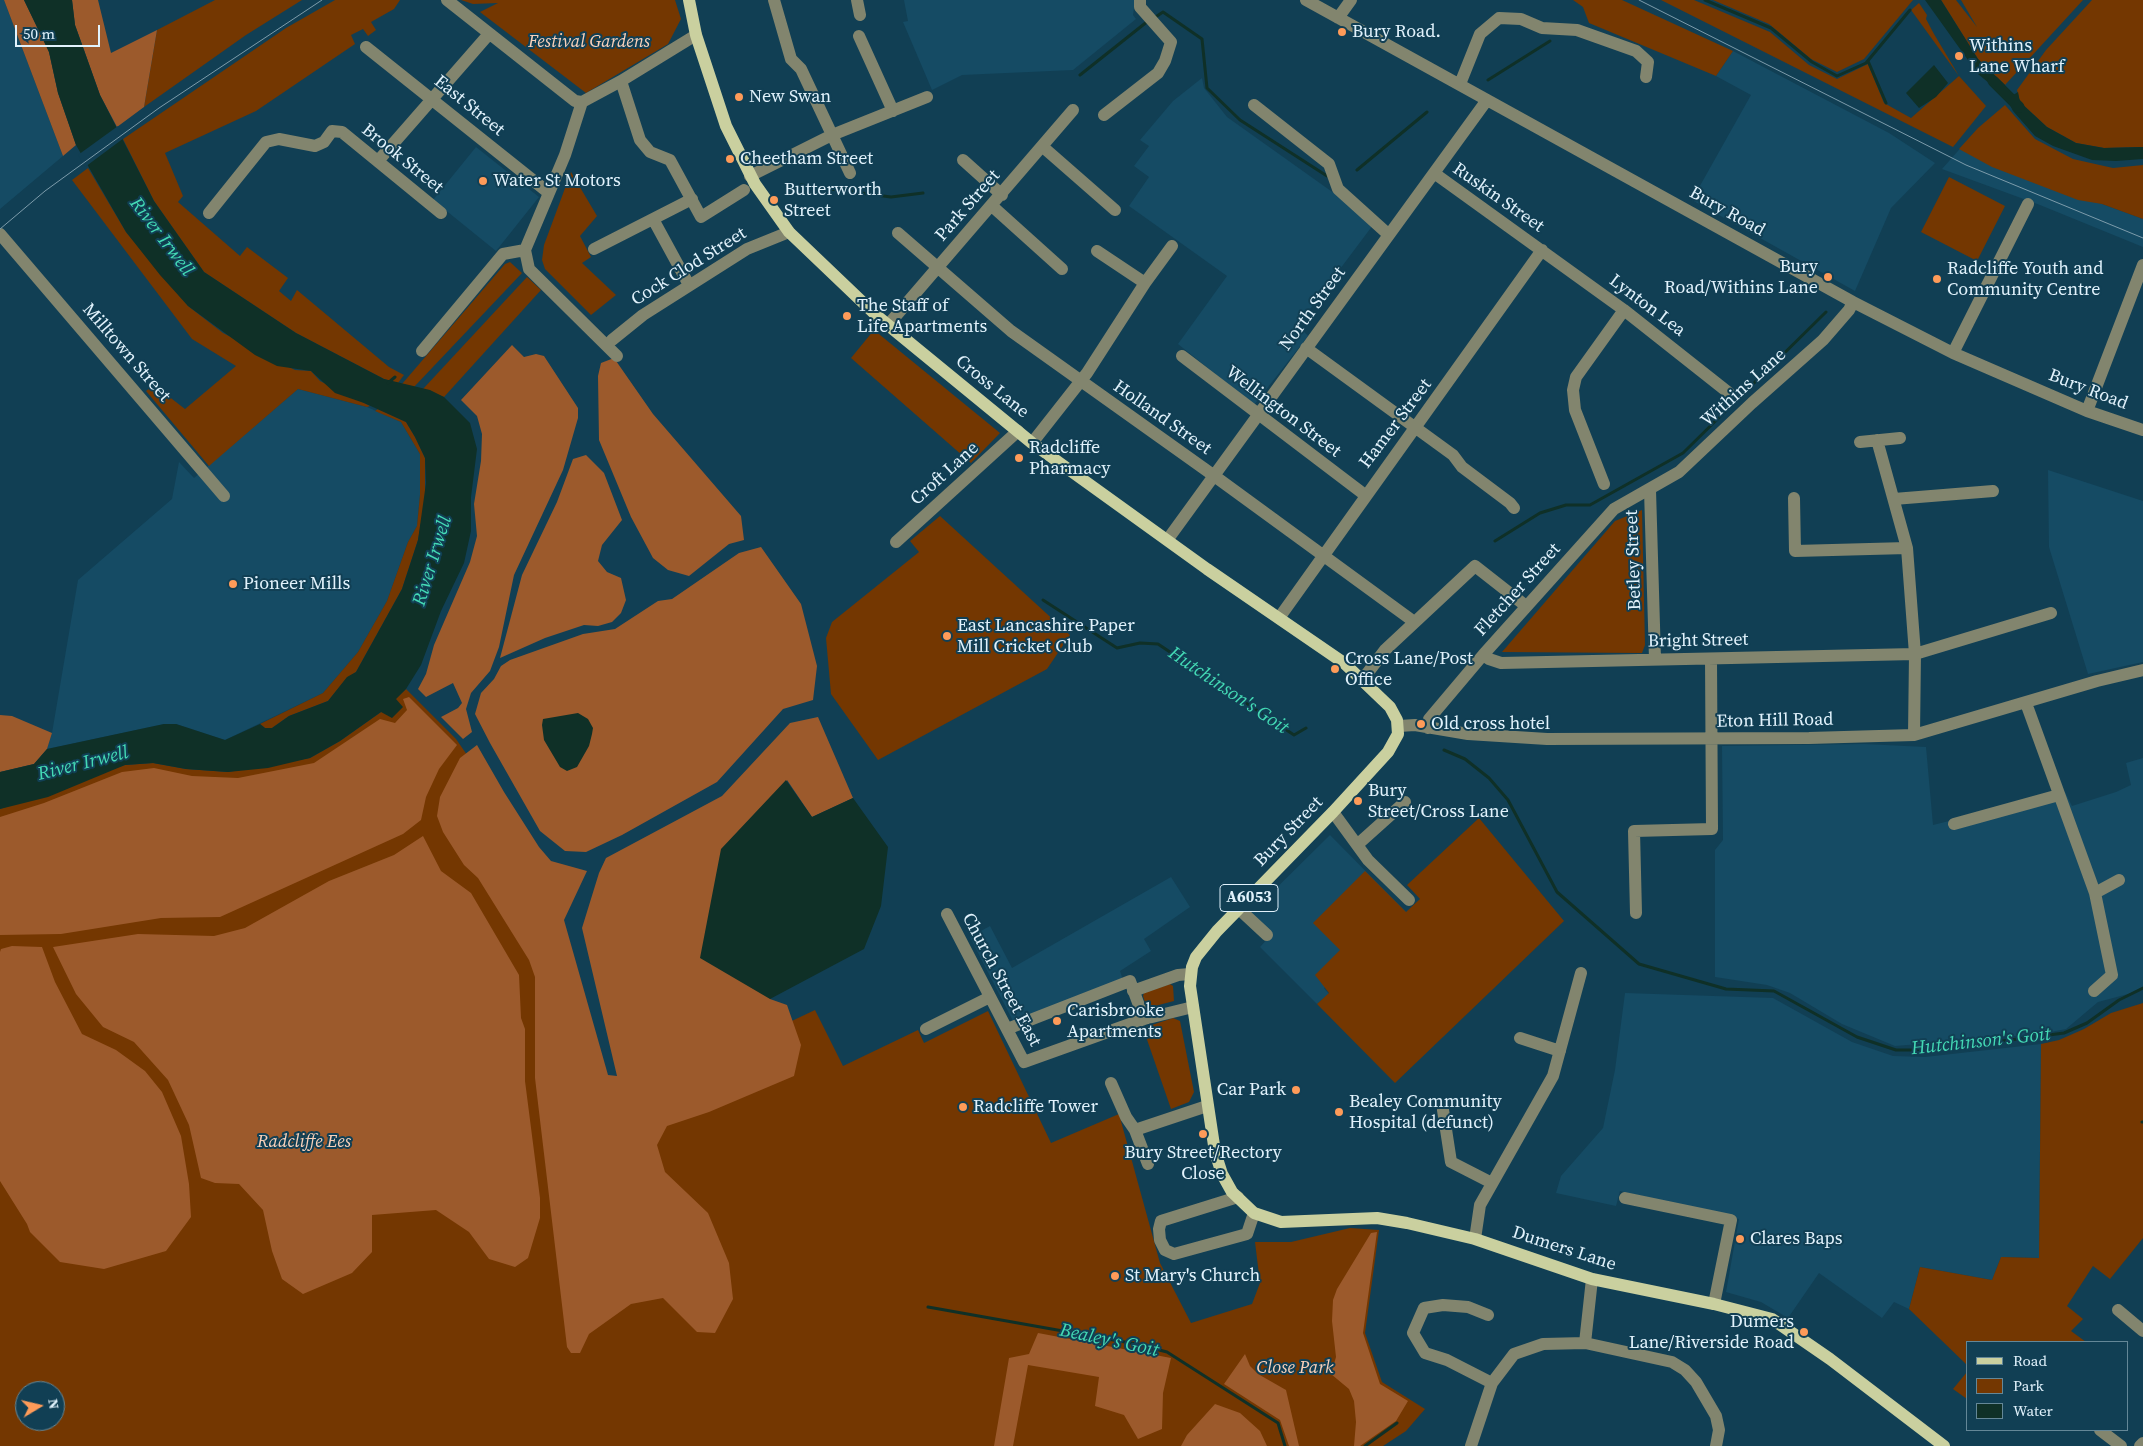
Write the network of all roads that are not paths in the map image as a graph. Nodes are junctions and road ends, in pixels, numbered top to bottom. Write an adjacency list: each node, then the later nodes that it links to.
1 (447, 0): 10 (street)
2 (690, 0): 11 (main road, Cross Lane)
3 (774, 0): 25 (street)
4 (857, 0): 8 (street)
5 (1306, 0): 9 (street, Bury Road)
6 (1351, 0): 9 (street)
7 (1140, 3): 24 (street)
8 (860, 15)
9 (1338, 18): 16 (street, Bury Road)
10 (489, 34): 18 (street); 20 (street)
11 (696, 35): 15 (street); 31 (main road, Cross Lane)
12 (859, 36): 23 (street)
13 (366, 47): 18 (street, East Street)
14 (1646, 77): 16 (street)
15 (622, 81): 20 (street); 35 (street)
16 (1460, 84): 19 (street, Bury Road)
17 (927, 97): 23 (street)
18 (433, 100): 28 (street); 33 (street, East Street)
19 (1487, 100): 30 (street, North Street); 56 (street, Bury Road)
20 (582, 102): 33 (street)
21 (1254, 105): 45 (street)
22 (1074, 110): 26 (street, Park Street)
23 (893, 111): 25 (street)
24 (1104, 115)
25 (832, 135): 29 (street); 31 (street)
26 (1043, 147): 34 (street, Park Street); 38 (street)
27 (963, 160): 34 (street)
28 (378, 161): 39 (street, Brook Street); 40 (street, Brook Street)
29 (850, 173)
30 (1434, 173): 45 (street, North Street); 49 (street, Ruskin Street)
31 (750, 176): 42 (main road, Cross Lane)
32 (744, 190): 35 (street)
33 (550, 194): 48 (street)
34 (1002, 195): 37 (street, Park Street)
35 (692, 199): 41 (street)
36 (2028, 204): 62 (street)
37 (992, 206): 52 (street, Park Street); 53 (street)
38 (1115, 210)
39 (209, 213)
40 (441, 213)
41 (653, 219): 47 (street); 55 (street)
42 (789, 232): 55 (street, Cock Clod Street); 58 (main road, Cross Lane)
43 (898, 233): 52 (street, Holland Street)
44 (0, 234): 81 (street, Milltown Street)
45 (1389, 235): 60 (street, North Street)
46 (1172, 246): 54 (street)
47 (594, 249)
48 (524, 250): 61 (street); 63 (street)
49 (1542, 250): 57 (street, Lynton Lea); 69 (street, Hamer Street)
50 (1097, 251): 54 (street)
51 (2143, 265): 67 (street)
52 (938, 268): 58 (street, Park Street); 65 (street, Holland Street)
53 (1062, 269)
54 (1145, 283): 65 (street)
55 (689, 285): 59 (street, Cock Clod Street)
56 (1853, 302): 62 (street, Bury Road); 78 (street, Withins Lane)
57 (1624, 310): 66 (street, Lynton Lea); 77 (street)
58 (888, 325): 71 (main road, Cross Lane)
59 (612, 340)
60 (1306, 348): 68 (street, North Street); 69 (street)
61 (422, 351)
62 (1953, 353): 67 (street, Bury Road)
63 (617, 356)
64 (1182, 356): 68 (street, Wellington Street)
65 (1079, 381): 75 (street); 76 (street, Holland Street)
66 (1729, 393)
67 (2087, 411): 70 (street, Bury Road)
68 (1258, 415): 76 (street, North Street); 80 (street, Wellington Street)
69 (1417, 427): 80 (street, Hamer Street); 84 (street)
70 (2143, 430)
71 (1018, 431): 75 (main road, Cross Lane); 86 (street, Croft Lane)
72 (1900, 438): 73 (street)
73 (1878, 440): 74 (street); 83 (street)
74 (1860, 442)
75 (1032, 443): 85 (main road, Cross Lane)
76 (1214, 475): 85 (street, North Street); 88 (street, Holland Street)
77 (1604, 484)
78 (1650, 490): 89 (street, Fletcher Street); 95 (street, Betley Street)
79 (1994, 492): 83 (street)
80 (1365, 495): 88 (street, Hamer Street)
81 (224, 496)
82 (1794, 498): 87 (street)
83 (1894, 499): 87 (street)
84 (1514, 508)
85 (1168, 539): 91 (main road, Cross Lane)
86 (896, 542)
87 (1907, 548): 93 (street)
88 (1324, 555): 91 (street, Hamer Street); 92 (street, Holland Street)
89 (1526, 606): 92 (street); 94 (street, Fletcher Street)
90 (2051, 613): 93 (street, Bright Street)
91 (1279, 618): 98 (main road, Cross Lane)
92 (1413, 621): 98 (street)
93 (1915, 654): 96 (street, Bright Street); 102 (street)
94 (1483, 655): 95 (street, Bright Street); 101 (street, Fletcher Street)
95 (1655, 659): 96 (street, Bright Street)
96 (1711, 659): 103 (street)
97 (2143, 670): 99 (street, Eton Hill Road)
98 (1362, 679): 100 (main road, Cross Lane)
99 (2026, 703): 102 (street, Eton Hill Road); 104 (street)
100 (1399, 726): 101 (street, Eton Hill Road); 106 (main road, Bury Street / A6053)
101 (1428, 728): 103 (street, Eton Hill Road)
102 (1914, 735): 103 (street, Eton Hill Road)
103 (1711, 739): 113 (street)
104 (2059, 795): 107 (street); 110 (street)
105 (1405, 802): 108 (street)
106 (1334, 812): 108 (street); 112 (main road, Bury Street / A6053)
107 (1954, 824)
108 (1357, 845): 111 (street)
109 (2120, 880): 110 (street)
110 (2095, 893): 119 (street)
111 (1409, 900)
112 (1239, 909): 115 (street); 116 (main road, Bury Street / A6053)
113 (1636, 912)
114 (947, 914): 120 (street, Church Street East)
115 (1267, 935)
116 (1190, 974): 118 (street); 121 (main road, Bury Street / A6053)
117 (1581, 974): 126 (street)
118 (1131, 986): 122 (street); 123 (street)
119 (2094, 992)
120 (990, 997): 123 (street, Church Street East); 124 (street)
121 (1193, 1007): 122 (street); 128 (main road, Bury Street / A6053)
122 (1144, 1019): 123 (street, Church Street East)
123 (1007, 1029)
124 (926, 1030)
125 (1520, 1038): 126 (street)
126 (1560, 1051): 132 (street)
127 (1111, 1083): 130 (street)
128 (1207, 1106): 130 (street); 133 (main road, Dumers Lane / A6053)
129 (1443, 1110): 132 (street)
130 (1136, 1130): 131 (street)
131 (1148, 1164)
132 (1492, 1183): 136 (street)
133 (1238, 1197): 135 (main road, Dumers Lane / A6053); 135 (street)
134 (1625, 1198): 138 (street)
135 (1254, 1213): 136 (main road, Dumers Lane / A6053)
136 (1475, 1239): 137 (main road, Dumers Lane / A6053)
137 (1592, 1280): 138 (main road, Dumers Lane / A6053); 142 (street)
138 (1714, 1304): 148 (main road, Dumers Lane / A6053)
139 (2118, 1310): 141 (street)
140 (1488, 1315): 143 (street)
141 (2143, 1330)
142 (1585, 1343): 143 (street); 147 (street)
143 (1492, 1383): 146 (street)
144 (2101, 1431): 149 (street)
145 (2143, 1442): 150 (street)
146 (1471, 1446)
147 (1716, 1446)
148 (1944, 1446)
149 (2121, 1446)
150 (2140, 1446)

